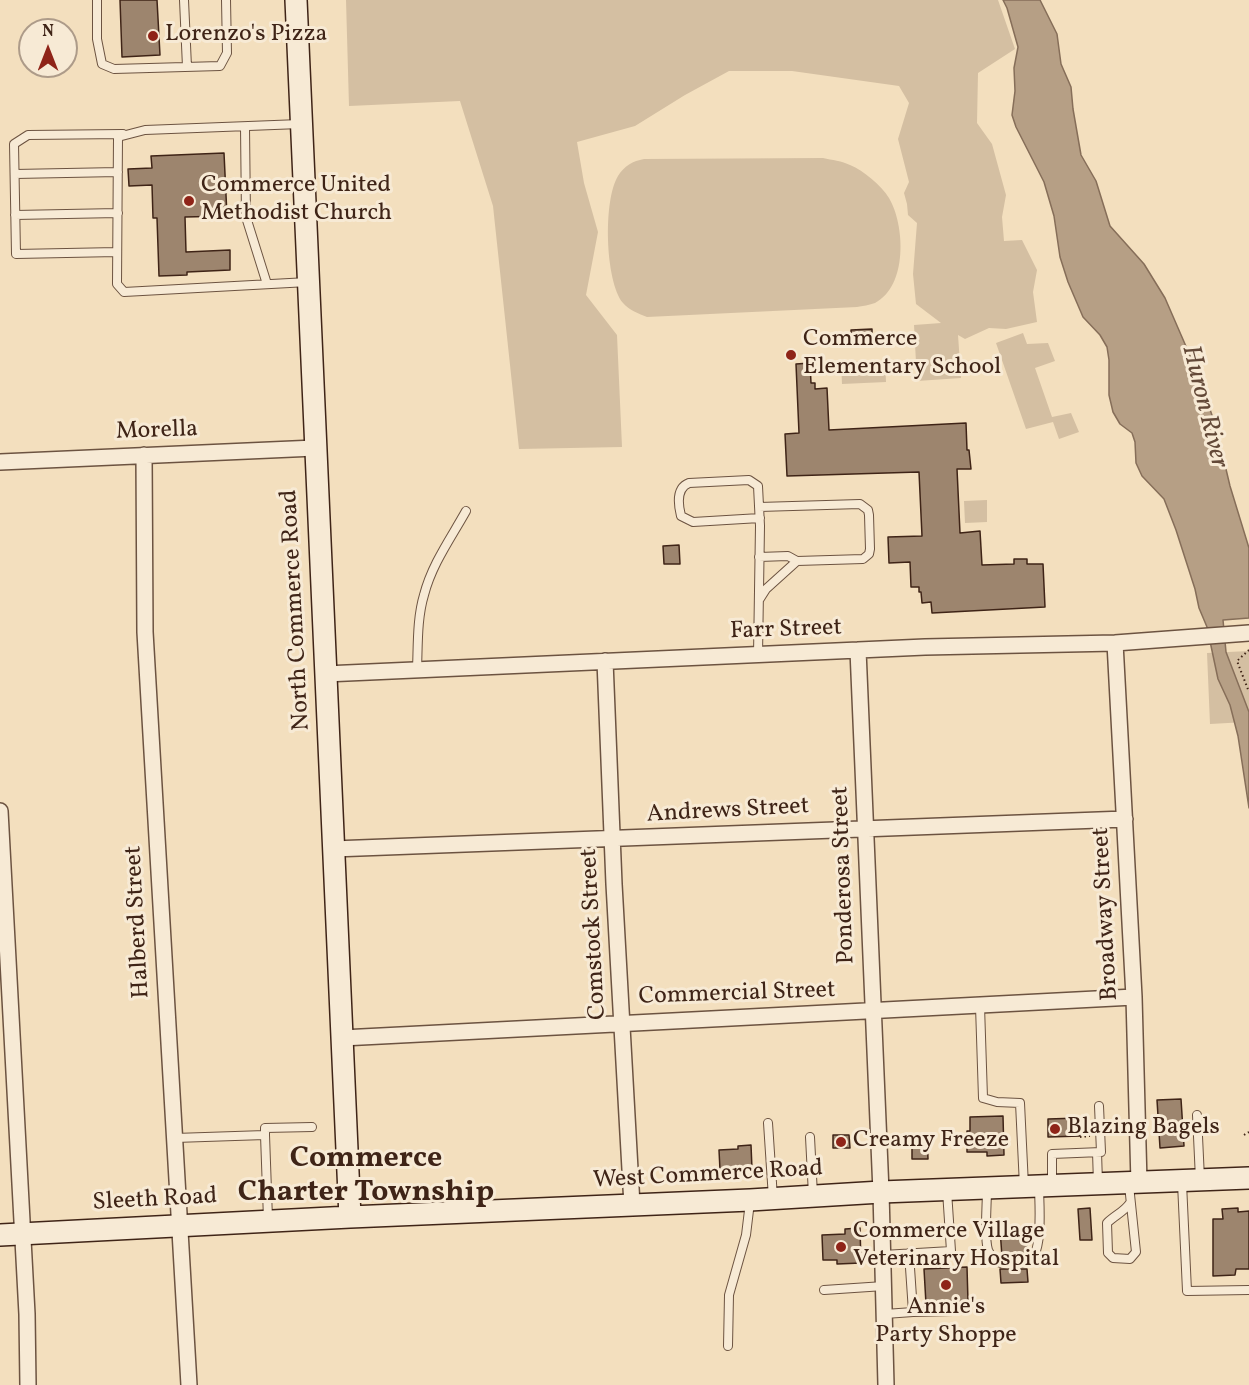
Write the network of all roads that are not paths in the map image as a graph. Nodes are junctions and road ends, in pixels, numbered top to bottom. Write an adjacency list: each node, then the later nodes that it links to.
1 (97, 0): 5 (lane)
2 (184, 0): 5 (lane)
3 (226, 0): 5 (lane)
4 (296, 0): 6 (main road, North Commerce Road)
5 (187, 67)
6 (301, 124): 7 (lane); 14 (main road, North Commerce Road)
7 (245, 127): 8 (lane); 15 (lane)
8 (129, 134): 9 (lane); 10 (lane)
9 (118, 172): 10 (lane); 11 (lane)
10 (15, 174): 12 (lane)
11 (118, 213): 12 (lane); 13 (lane)
12 (15, 215): 13 (lane)
13 (117, 252): 15 (lane)
14 (309, 282): 15 (lane); 16 (main road, North Commerce Road)
15 (267, 284)
16 (315, 448): 17 (street, Morella); 31 (main road, North Commerce Road)
17 (144, 455): 18 (street, Morella); 48 (street, Halberd Street)
18 (0, 462)
19 (759, 507): 21 (lane); 21 (lane); 23 (lane)
20 (466, 512): 30 (lane)
21 (760, 518): 22 (lane)
22 (759, 557): 23 (lane); 24 (lane)
23 (796, 561): 24 (lane)
24 (759, 602): 28 (lane)
25 (1249, 633): 26 (street, Farr Street)
26 (1115, 643): 27 (street, Farr Street); 33 (street, Broadway Street)
27 (858, 650): 28 (street, Farr Street); 34 (street, Ponderosa Street)
28 (758, 655): 29 (street, Farr Street)
29 (605, 661): 30 (street, Farr Street); 35 (street, Comstock Street)
30 (417, 669): 31 (street, Farr Street)
31 (325, 674): 36 (main road, North Commerce Road)
32 (0, 811): 65 (street)
33 (1125, 819): 34 (street, Andrews Street); 37 (street, Broadway Street)
34 (865, 828): 35 (street, Andrews Street); 39 (street, Ponderosa Street)
35 (613, 840): 36 (street, Andrews Street); 40 (street, Comstock Street)
36 (333, 849): 41 (main road, North Commerce Road)
37 (1134, 997): 38 (street, Commercial Street); 56 (street, Broadway Street)
38 (980, 1006): 39 (street, Commercial Street); 53 (lane)
39 (873, 1012): 40 (street, Commercial Street); 57 (street, Ponderosa Street)
40 (622, 1022): 41 (street, Commercial Street); 61 (street, Comstock Street)
41 (342, 1038): 62 (main road, North Commerce Road)
42 (1099, 1106): 49 (lane)
43 (1197, 1115): 51 (lane)
44 (768, 1123): 59 (lane)
45 (312, 1127): 46 (lane)
46 (266, 1134): 48 (lane); 63 (lane)
47 (810, 1137): 58 (lane)
48 (174, 1138): 64 (street, Halberd Street)
49 (1097, 1152): 52 (lane); 53 (lane)
50 (1249, 1178): 51 (main road, West Commerce Road)
51 (1192, 1181): 56 (main road, West Commerce Road); 71 (lane)
52 (1098, 1184): 53 (main road, West Commerce Road); 56 (main road, West Commerce Road)
53 (1038, 1187): 54 (main road, West Commerce Road); 54 (lane)
54 (987, 1188): 55 (main road, West Commerce Road)
55 (947, 1190): 57 (main road, West Commerce Road); 67 (lane)
56 (1133, 1190): 56 (lane)
57 (881, 1192): 58 (main road, West Commerce Road); 68 (street, Ponderosa Street)
58 (813, 1197): 59 (main road, West Commerce Road)
59 (773, 1199): 60 (main road, West Commerce Road)
60 (750, 1200): 61 (main road, West Commerce Road); 75 (lane)
61 (632, 1205): 62 (main road, West Commerce Road)
62 (350, 1217): 63 (main road, Sleeth Road)
63 (268, 1221): 64 (main road, Sleeth Road)
64 (180, 1225): 65 (main road, Sleeth Road); 77 (street, Halberd Street)
65 (22, 1234): 66 (main road, Sleeth Road); 76 (street)
66 (0, 1235)
67 (909, 1253): 68 (lane); 73 (lane)
68 (883, 1255): 69 (street, Ponderosa Street)
69 (884, 1286): 70 (lane); 74 (street, Ponderosa Street)
70 (824, 1290)
71 (1249, 1290)
72 (953, 1311): 73 (lane)
73 (913, 1312): 74 (lane)
74 (885, 1314): 78 (street, Ponderosa Street)
75 (728, 1346)
76 (28, 1385)
77 (189, 1385)
78 (886, 1385)

